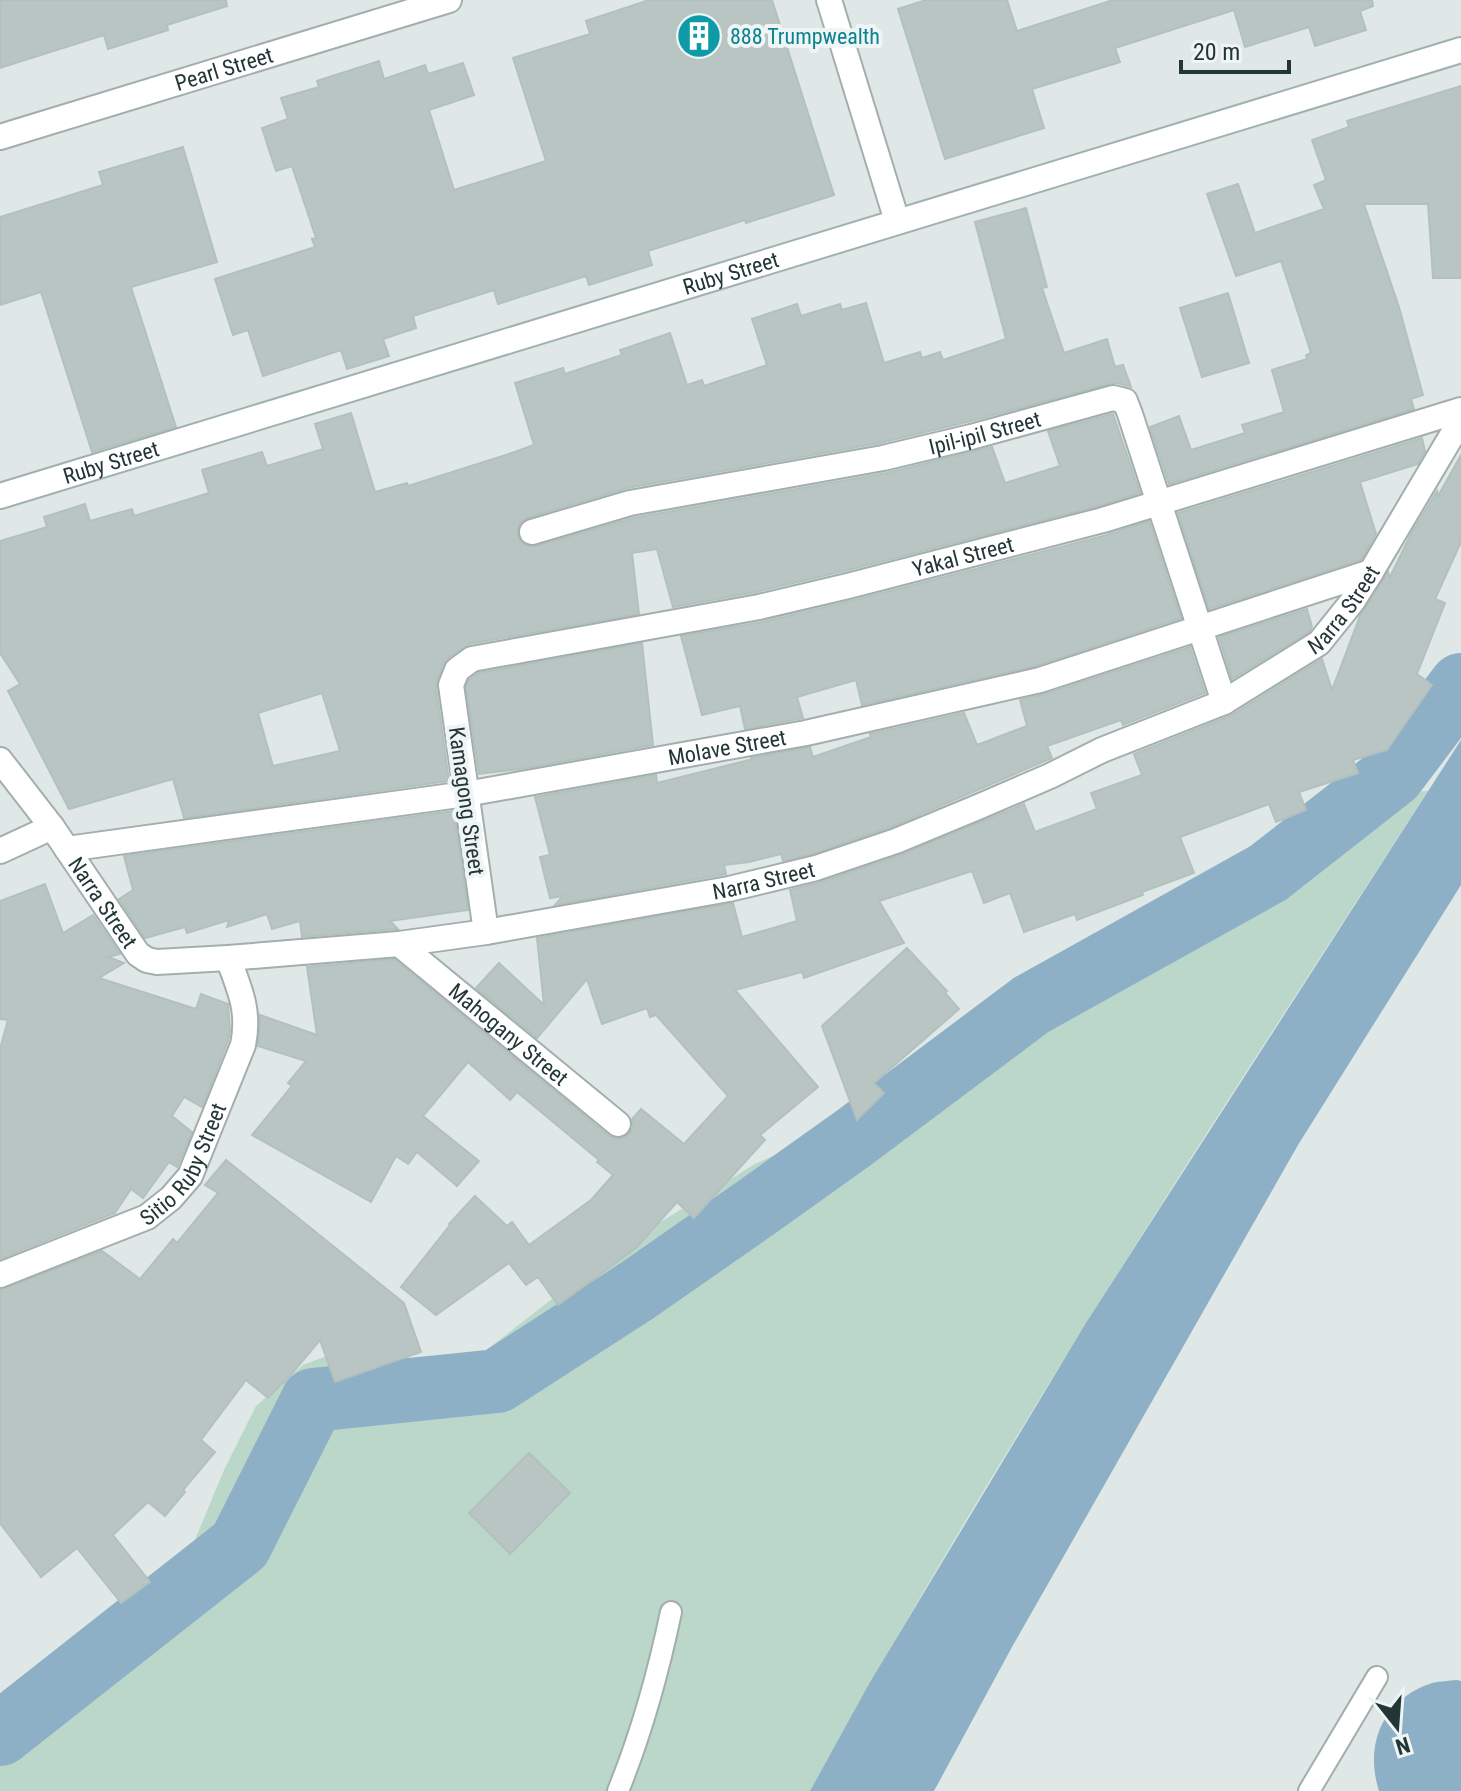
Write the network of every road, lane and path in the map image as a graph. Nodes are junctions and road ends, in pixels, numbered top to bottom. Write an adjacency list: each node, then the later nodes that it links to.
1 (449, 0): 4 (street, Pearl Street)
2 (829, 0): 5 (street)
3 (1461, 50): 5 (street, Ruby Street)
4 (0, 137)
5 (897, 221): 8 (street, Ruby Street)
6 (1461, 410): 9 (street, Yakal Street)
7 (1461, 420): 11 (street, Narra Street)
8 (0, 496)
9 (1159, 504): 10 (street, Ipil-ipil Street); 12 (street, Ipil-ipil Street); 13 (street, Yakal Street)
10 (532, 532)
11 (1371, 572): 12 (street, Molave Street); 14 (street, Narra Street)
12 (1199, 628): 14 (street, Ipil-ipil Street); 16 (street, Molave Street)
13 (457, 670): 16 (street, Kamagong Street)
14 (1224, 702): 20 (street, Narra Street)
15 (0, 760): 17 (street, Narra Street)
16 (466, 794): 18 (street, Molave Street); 20 (street, Kamagong Street)
17 (52, 827): 18 (street, Narra Street); 19 (street)
18 (67, 849): 22 (street, Narra Street)
19 (0, 851)
20 (486, 932): 21 (street, Narra Street)
21 (399, 944): 22 (street, Narra Street); 23 (street, Mahogany Street)
22 (228, 958): 24 (street, Sitio Ruby Street)
23 (618, 1124)
24 (0, 1275)
25 (671, 1612): 27 (lane)
26 (1377, 1677): 28 (lane)
27 (618, 1791)
28 (1309, 1791)

